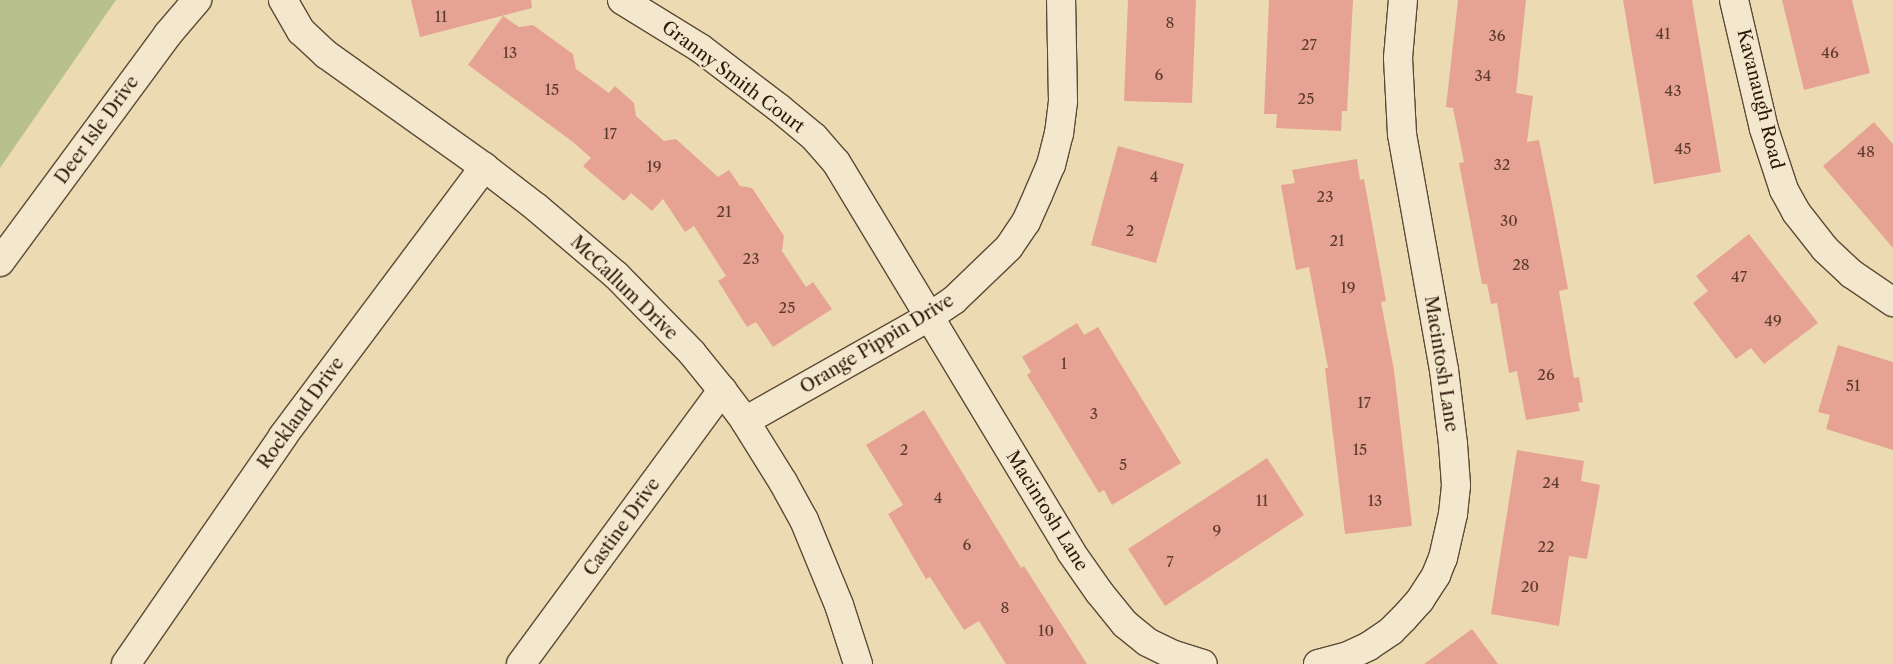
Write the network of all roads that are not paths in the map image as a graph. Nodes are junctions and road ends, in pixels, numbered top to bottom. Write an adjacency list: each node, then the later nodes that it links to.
1 (197, 0): 8 (street, Deer Isle Drive)
2 (283, 0): 7 (street, McCallum Drive)
3 (622, 0): 10 (street, Granny Smith Court)
4 (1061, 0): 10 (street, Orange Pippin Drive)
5 (1403, 0): 17 (street, Macintosh Lane)
6 (1734, 0): 9 (street, Kavanaugh Road)
7 (484, 167): 11 (street, McCallum Drive); 13 (street, Rockland Drive)
8 (0, 262)
9 (1893, 302)
10 (929, 318): 12 (street, Orange Pippin Drive); 16 (street, Macintosh Lane)
11 (722, 390): 12 (street, McCallum Drive); 14 (street, Castine Drive)
12 (745, 421): 15 (street, McCallum Drive)
13 (126, 664)
14 (521, 664)
15 (858, 664)
16 (1204, 664)
17 (1318, 664)

